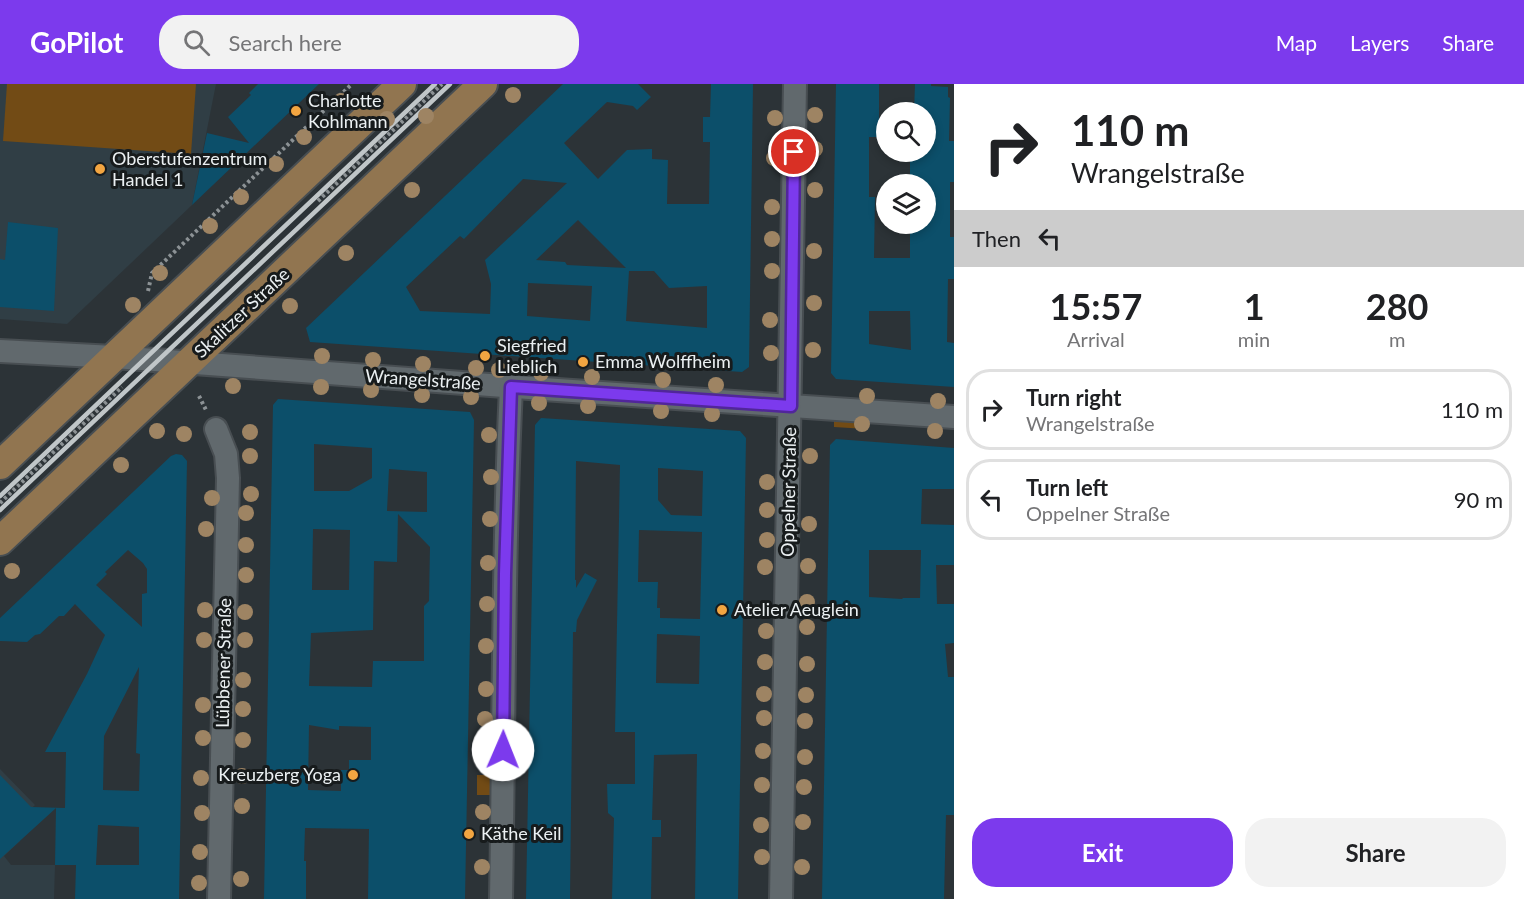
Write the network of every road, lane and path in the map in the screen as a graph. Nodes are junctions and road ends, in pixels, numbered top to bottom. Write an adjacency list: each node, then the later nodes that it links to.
1 (352, 84): 5 (path)
2 (402, 84): 7 (main road)
3 (483, 84): 8 (main road, Skalitzer Straße)
4 (795, 84): 11 (street, Oppelner Straße)
5 (145, 300)
6 (0, 351): 7 (street, Wrangelstraße)
7 (114, 357): 8 (street, Wrangelstraße); 14 (main road)
8 (188, 363): 10 (street, Wrangelstraße); 16 (main road, Skalitzer Straße)
9 (122, 387): 15 (path)
10 (511, 387): 11 (street, Wrangelstraße); 18 (street)
11 (791, 406): 12 (street, Wrangelstraße); 19 (street, Oppelner Straße)
12 (954, 417)
13 (216, 429): 17 (street, Lübbener Straße)
14 (0, 465)
15 (0, 503)
16 (0, 541)
17 (219, 899)
18 (501, 899)
19 (781, 899)

